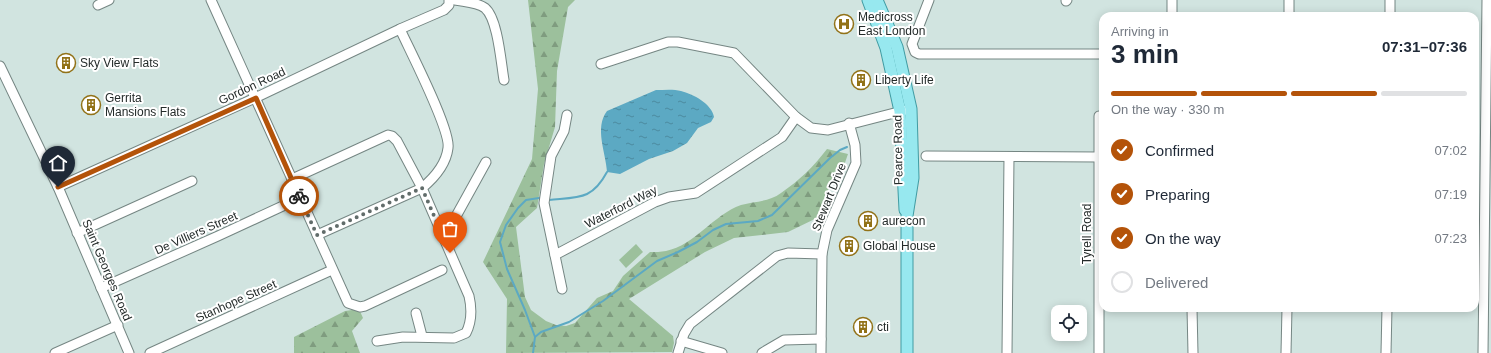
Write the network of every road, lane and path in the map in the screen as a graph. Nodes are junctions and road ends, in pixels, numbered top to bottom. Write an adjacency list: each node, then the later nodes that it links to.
1 (109, 0): 12 (street)
2 (211, 0): 23 (street)
3 (449, 0): 16 (street, Gordon Road)
4 (455, 0): 22 (street)
5 (868, 0): 21 (main road)
6 (877, 0): 21 (main road)
7 (929, 0): 17 (street)
8 (1172, 0): 13 (street)
9 (1289, 0): 14 (street)
10 (1390, 0): 15 (street)
11 (1487, 0): 20 (street)
12 (98, 5)
13 (1172, 12)
14 (1289, 12)
15 (1390, 12)
16 (400, 29): 23 (street, Gordon Road); 37 (street)
17 (1099, 54)
18 (601, 64): 27 (street)
19 (0, 66): 36 (street, Saint Georges Road)
20 (1488, 72): 32 (street)
21 (900, 78): 24 (main road, Pearce Road)
22 (504, 80)
23 (256, 98): 34 (street); 36 (street, Gordon Road)
24 (905, 110): 28 (street); 65 (main road, Pearce Road)
25 (567, 115): 43 (street)
26 (1099, 116): 31 (street, Tyrell Road)
27 (797, 118): 28 (street); 43 (street, Waterford Way)
28 (848, 123): 42 (street, Stewart Drive)
29 (926, 156): 30 (street)
30 (1009, 157): 31 (street); 66 (street)
31 (1099, 157)
32 (1488, 161): 71 (street)
33 (486, 162): 41 (street)
34 (292, 179): 37 (street); 38 (street)
35 (192, 181): 39 (street)
36 (58, 187): 39 (street, Saint Georges Road)
37 (422, 188): 40 (street); 41 (street)
38 (300, 198): 40 (street); 46 (street, De Villiers Street)
39 (77, 233): 46 (street, Saint Georges Road)
40 (317, 235): 44 (street)
41 (444, 238): 54 (street)
42 (822, 254): 55 (street, Stewart Drive); 57 (street)
43 (555, 255): 47 (street)
44 (332, 270): 45 (street); 60 (street, Stanhope Street)
45 (442, 270)
46 (101, 288): 53 (street, Saint Georges Road)
47 (562, 289)
48 (1100, 312): 67 (street, Tyrell Road)
49 (1192, 312): 68 (street)
50 (1287, 312): 69 (street)
51 (1387, 312): 70 (street)
52 (416, 313): 54 (street)
53 (118, 325): 58 (street); 59 (street, Saint Georges Road)
54 (422, 336): 56 (street)
55 (821, 340): 63 (street); 64 (street, Stewart Drive)
56 (377, 341)
57 (681, 341): 61 (street); 62 (street)
58 (56, 353)
59 (129, 353)
60 (150, 353)
61 (678, 353)
62 (722, 353)
63 (762, 353)
64 (821, 353)
65 (907, 353)
66 (1007, 353)
67 (1099, 353)
68 (1193, 353)
69 (1286, 353)
70 (1386, 353)
71 (1483, 353)

